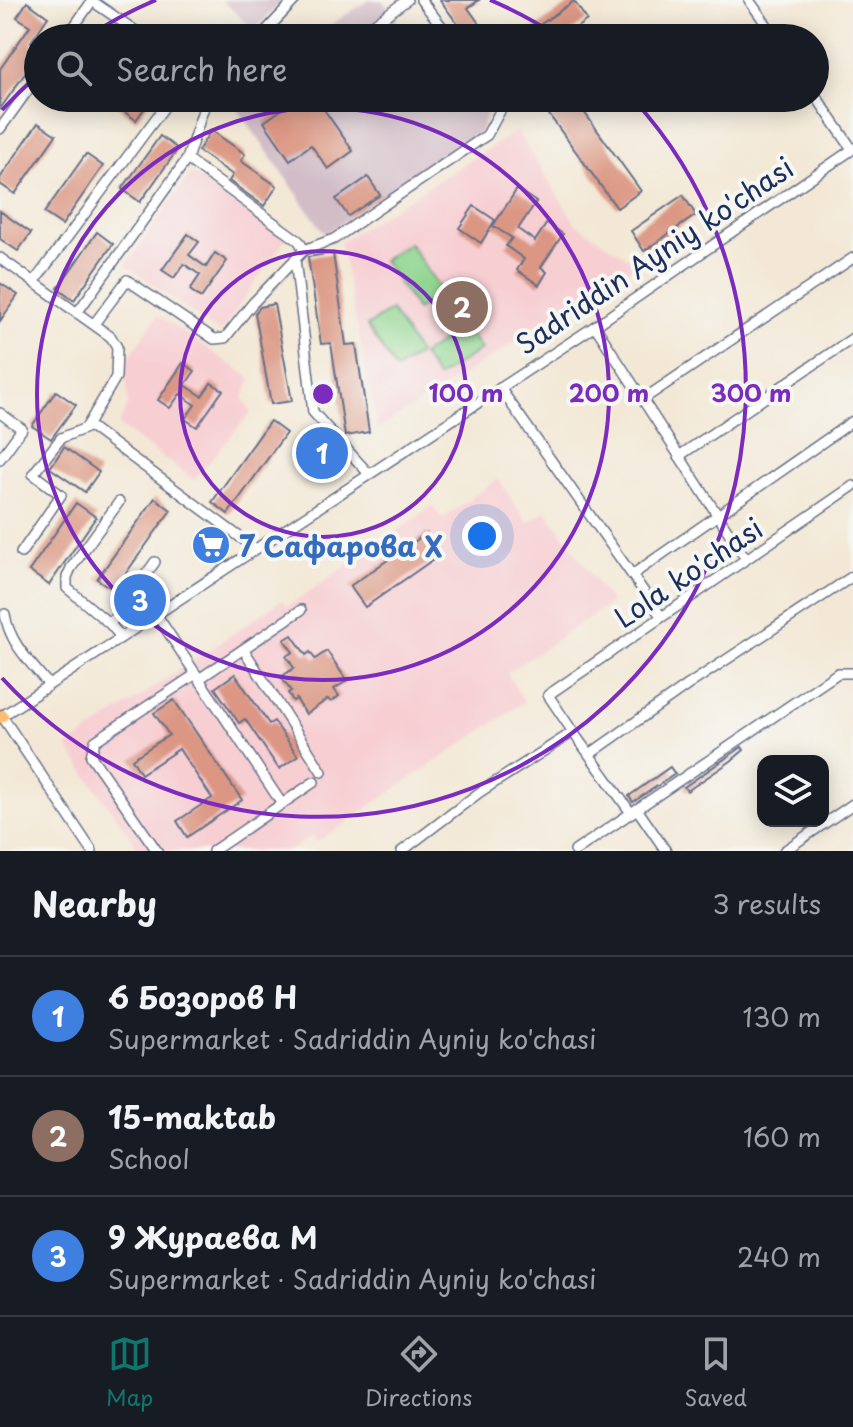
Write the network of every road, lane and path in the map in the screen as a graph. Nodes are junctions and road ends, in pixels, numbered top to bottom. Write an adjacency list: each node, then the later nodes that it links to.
1 (295, 0): 8 (street)
2 (407, 0): 9 (street)
3 (421, 0): 10 (street)
4 (749, 0): 11 (street)
5 (92, 1): 6 (street); 7 (street)
6 (76, 24)
7 (126, 24)
8 (272, 24)
9 (374, 24)
10 (440, 24)
11 (766, 24)
12 (24, 96): 17 (street)
13 (161, 112): 26 (street)
14 (202, 112): 19 (street)
15 (499, 112): 20 (street)
16 (827, 112): 18 (street)
17 (0, 129)
18 (853, 149): 29 (street, Sadriddin Ayniy ko'chasi)
19 (187, 159): 20 (street); 24 (street)
20 (304, 250): 23 (street)
21 (0, 258): 26 (street)
22 (853, 258): 32 (street)
23 (295, 259): 25 (street); 38 (street)
24 (109, 268): 25 (street); 27 (street)
25 (127, 280): 28 (street)
26 (34, 282): 27 (street)
27 (77, 313): 28 (street)
28 (94, 324): 35 (street)
29 (595, 326): 31 (street, Sadriddin Ayniy ko'chasi); 32 (street)
30 (853, 338): 36 (street)
31 (500, 388): 38 (street, Sadriddin Ayniy ko'chasi); 46 (street)
32 (642, 400): 36 (street)
33 (0, 413): 37 (street)
34 (853, 421): 41 (street)
35 (88, 425): 42 (street); 43 (street)
36 (679, 456): 41 (street)
37 (0, 459)
38 (369, 474): 42 (street, Sadriddin Ayniy ko'chasi)
39 (853, 486): 44 (street, Lola ko'chasi)
40 (119, 502): 52 (street)
41 (717, 516): 44 (street); 46 (street)
42 (256, 549): 50 (street, Sadriddin Ayniy ko'chasi)
43 (21, 553)
44 (746, 559): 51 (street, Lola ko'chasi)
45 (155, 562): 52 (street)
46 (632, 575): 51 (street)
47 (853, 576): 60 (street)
48 (301, 610): 54 (street)
49 (5, 614): 57 (street)
50 (156, 614): 53 (street, Sadriddin Ayniy ko'chasi); 56 (street)
51 (661, 616): 59 (street, Lola ko'chasi)
52 (110, 624): 53 (street)
53 (121, 637): 57 (street, Sadriddin Ayniy ko'chasi)
54 (244, 650): 56 (street); 61 (street)
55 (853, 673): 65 (street)
56 (197, 676): 63 (street); 67 (street)
57 (49, 685): 58 (street, Sadriddin Ayniy ko'chasi)
58 (1, 716): 66 (street)
59 (573, 732): 60 (street); 69 (street)
60 (590, 754): 65 (street)
61 (322, 772)
62 (314, 782): 63 (street)
63 (282, 804): 68 (street)
64 (853, 804): 72 (street)
65 (634, 811): 70 (street); 71 (street)
66 (92, 851)
67 (157, 851)
68 (213, 851)
69 (402, 851)
70 (575, 851)
71 (666, 851)
72 (784, 851)

